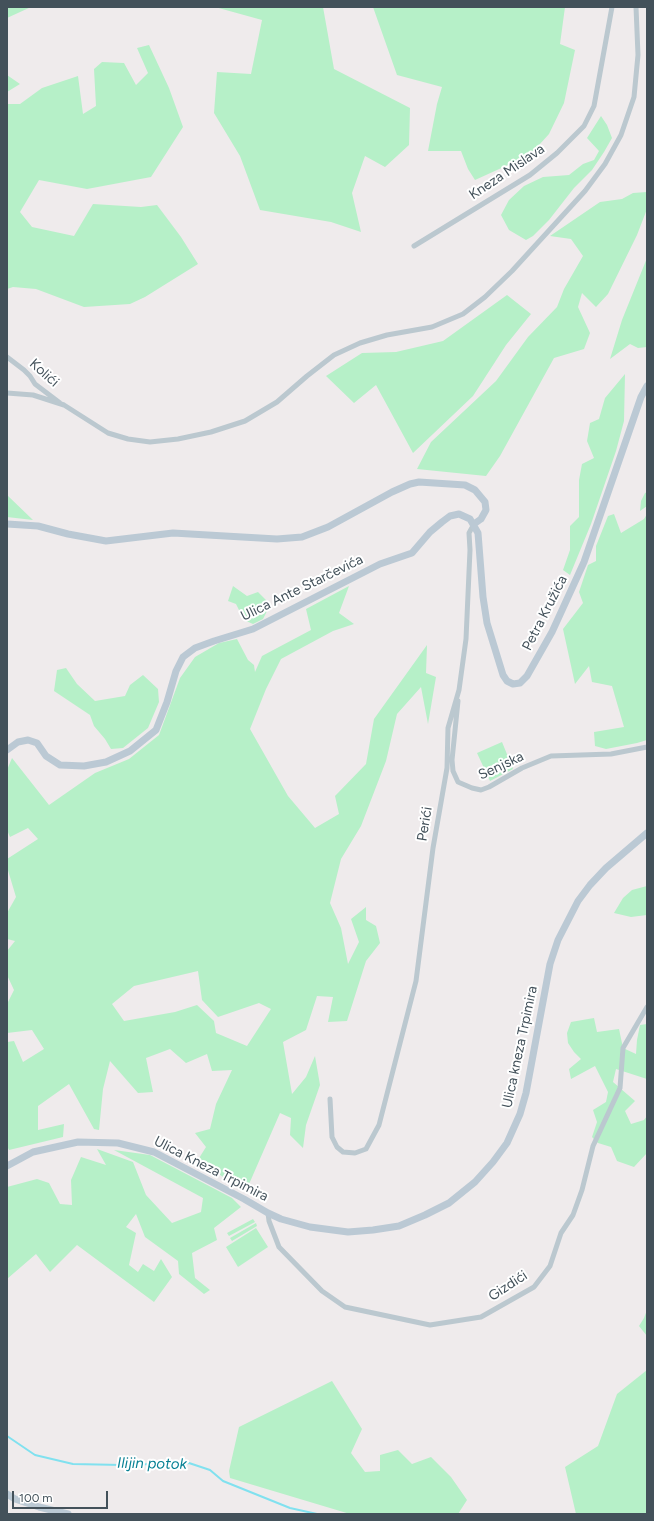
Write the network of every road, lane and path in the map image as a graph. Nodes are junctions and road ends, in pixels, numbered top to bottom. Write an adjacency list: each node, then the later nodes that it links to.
1 (612, 7): 3 (street, Kneza Mislava)
2 (636, 7): 7 (street)
3 (414, 246)
4 (7, 357): 7 (street, Kolići)
5 (647, 386): 9 (street, Petra Kružića)
6 (7, 393): 7 (street)
7 (64, 406)
8 (7, 524): 9 (street)
9 (474, 524): 10 (street, Perići); 12 (street, Ulica Ante Starčevića)
10 (460, 690): 11 (street, Senjska); 15 (street, Perići)
11 (647, 747)
12 (7, 750)
13 (647, 832): 18 (street, Ulica kneza Trpimira)
14 (647, 1007): 17 (street, Gizdići)
15 (330, 1099)
16 (7, 1166): 17 (street, Ulica Kneza Trpimira)
17 (268, 1213): 18 (street, Ulica Kneza Trpimira)
18 (310, 1228)
19 (7, 1494): 20 (street)
20 (68, 1514)

